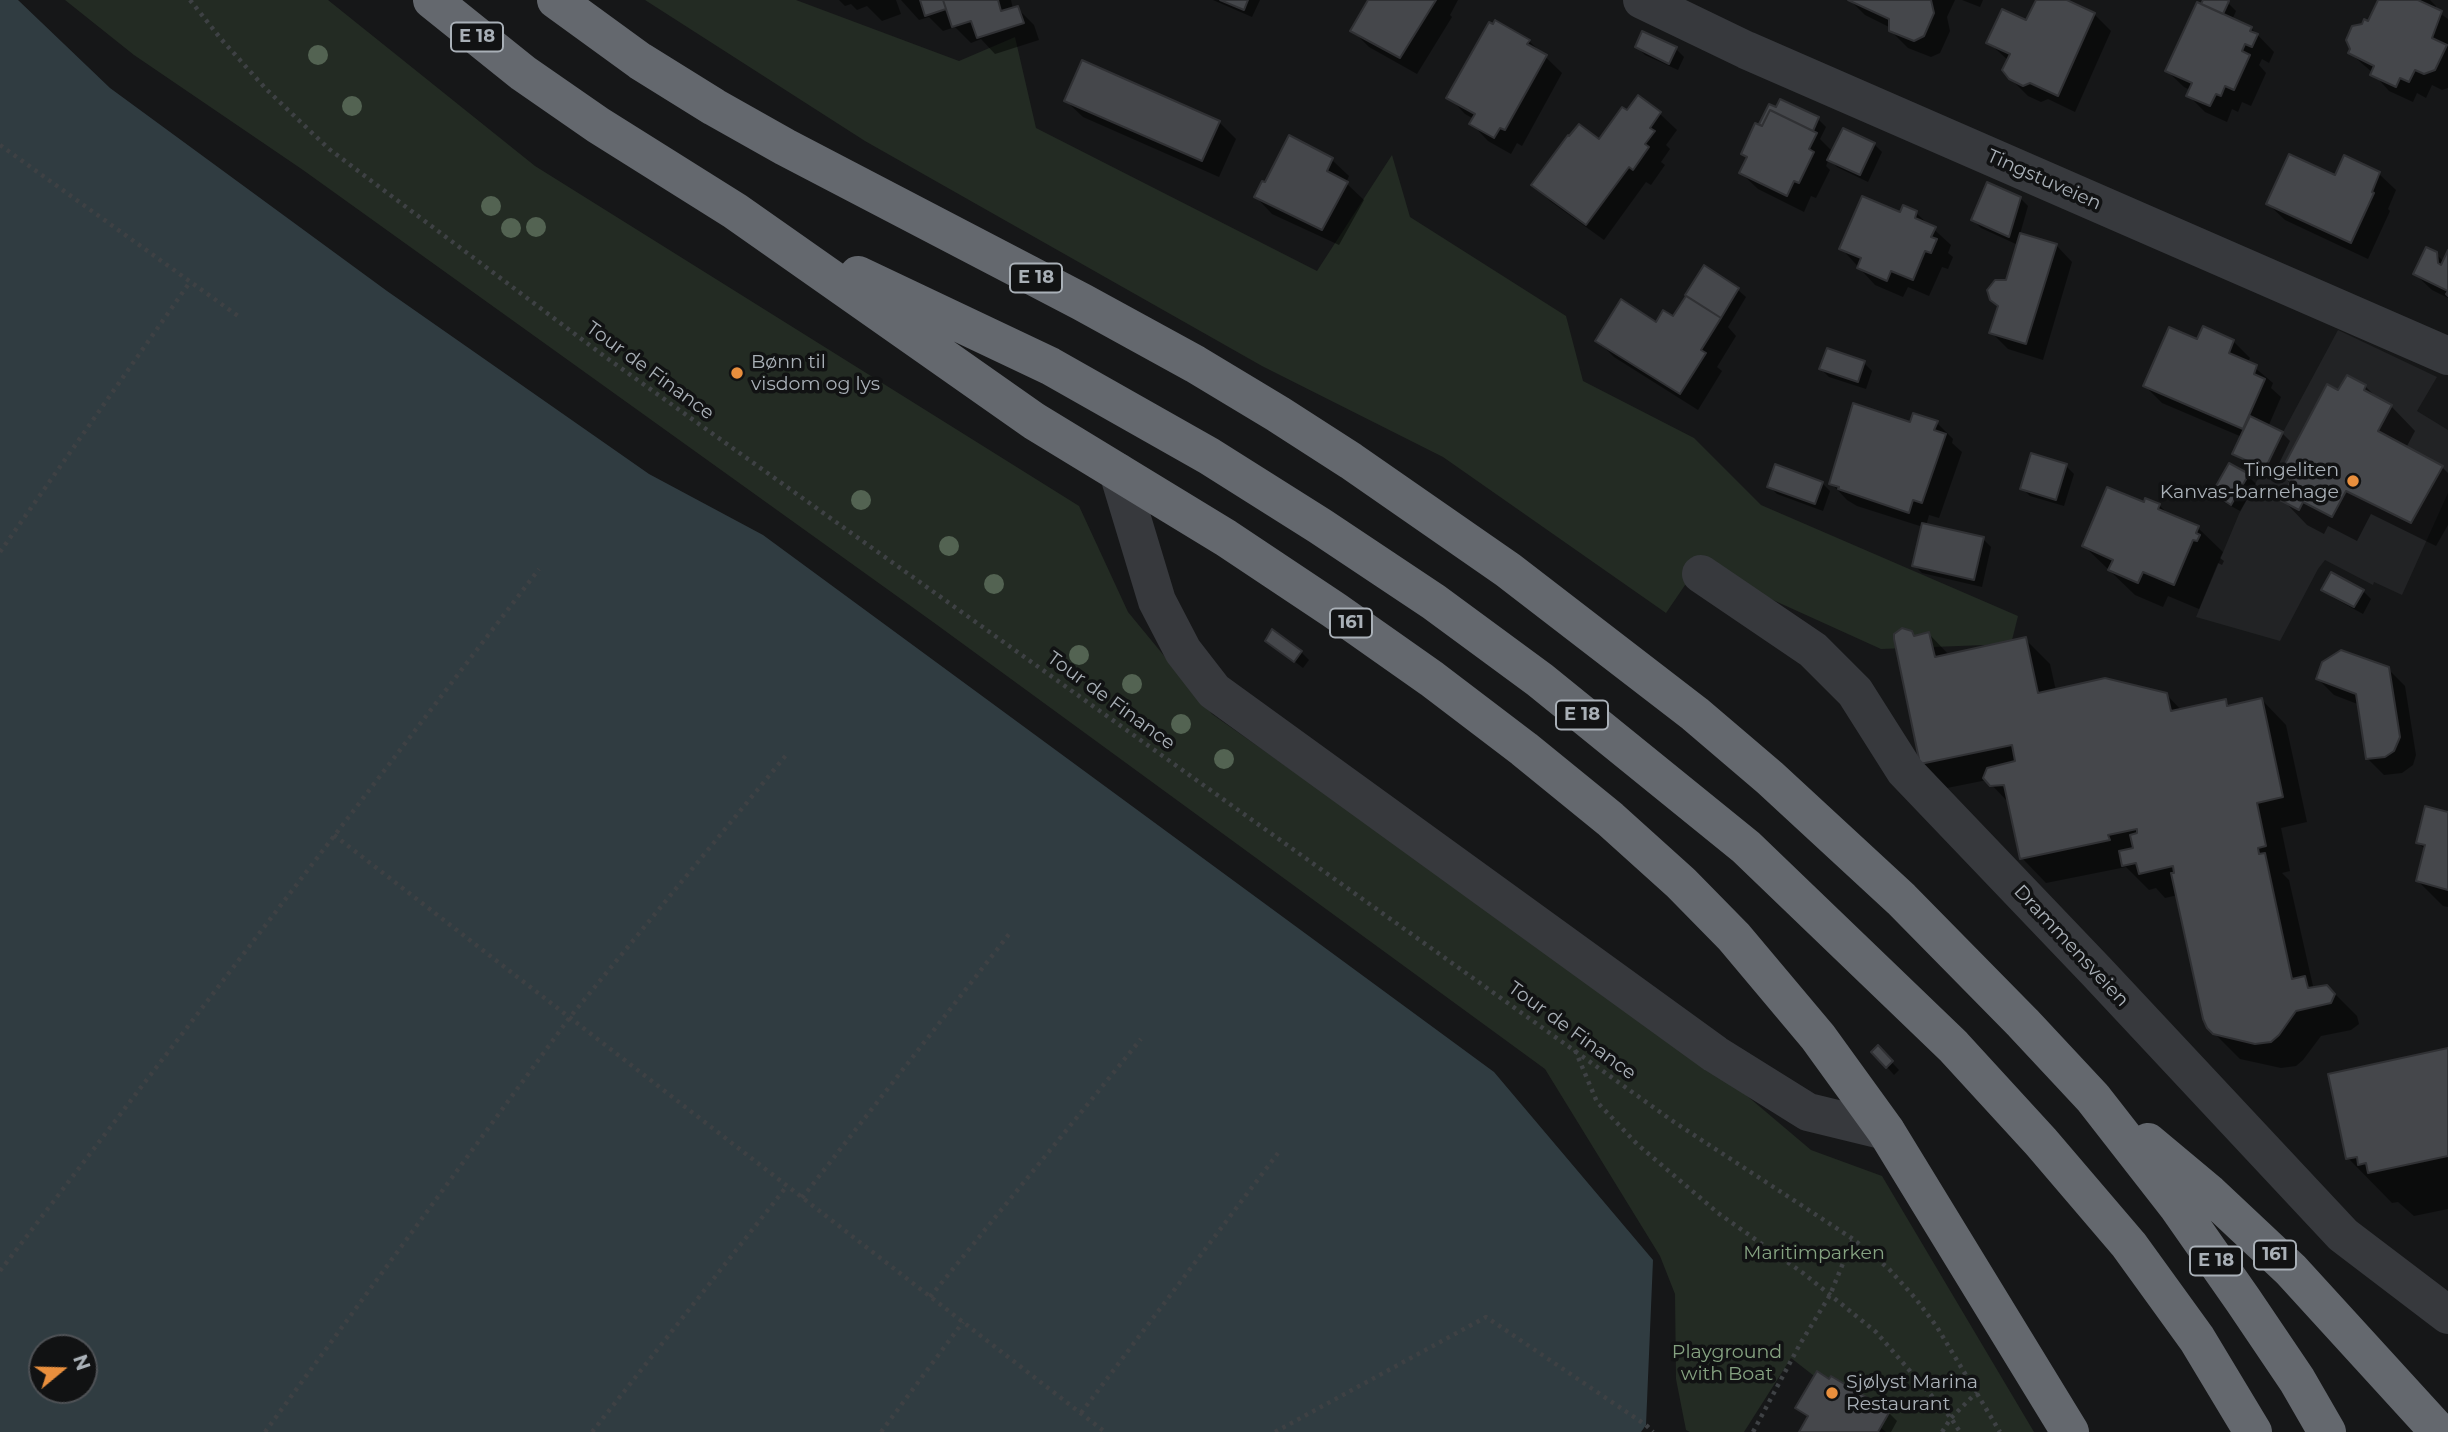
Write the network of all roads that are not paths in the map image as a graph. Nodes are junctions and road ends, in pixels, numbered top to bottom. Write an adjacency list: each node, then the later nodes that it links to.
1 (432, 0): 4 (highway, E 18)
2 (556, 0): 8 (highway, E 18)
3 (1642, 0): 5 (street, Tingstuveien)
4 (735, 211): 6 (highway, 161); 12 (highway, E 18)
5 (2448, 356)
6 (1118, 472): 9 (highway, 161); 9 (street)
7 (1702, 574): 10 (street, Drammensveien)
8 (2093, 1098): 13 (highway, E 18); 14 (highway, 161)
9 (1886, 1131): 11 (highway, 161)
10 (2448, 1315)
11 (2070, 1432)
12 (2253, 1432)
13 (2327, 1432)
14 (2439, 1432)

